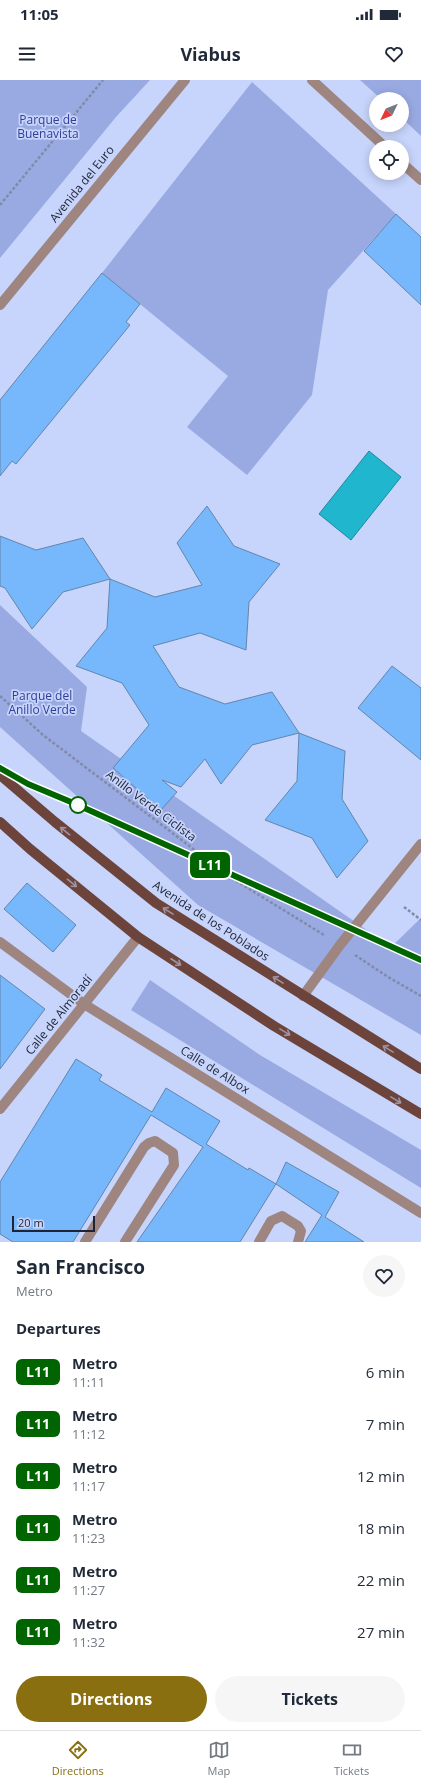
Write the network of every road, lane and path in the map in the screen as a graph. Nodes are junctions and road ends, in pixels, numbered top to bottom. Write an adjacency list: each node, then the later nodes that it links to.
1 (103, 80): 7 (path)
2 (185, 80): 8 (street, Avenida del Euro)
3 (312, 80): 4 (street)
4 (377, 140)
5 (409, 169): 6 (street)
6 (421, 180)
7 (0, 205)
8 (0, 305)
9 (0, 696): 15 (path, Anillo Verde Ciclista)
10 (0, 775): 19 (main road, Avenida de los Poblados, one-way to 10)
11 (0, 822): 16 (main road, one-way to 16)
12 (421, 844): 19 (street)
13 (404, 907): 14 (path)
14 (421, 920)
15 (320, 932)
16 (138, 937): 21 (street, Calle de Almoradí); 24 (main road, one-way to 24)
17 (0, 942): 21 (street, Calle de Albox)
18 (364, 961): 20 (path)
19 (303, 996): 22 (main road, Avenida de los Poblados, one-way to 19)
20 (421, 996)
21 (84, 1004): 23 (street, Calle de Almoradí); 25 (street, Calle de Albox)
22 (421, 1069)
23 (0, 1108)
24 (421, 1114)
25 (421, 1213)
26 (85, 1242): 27 (street)
27 (125, 1242)
28 (259, 1242): 29 (street)
29 (298, 1242)

